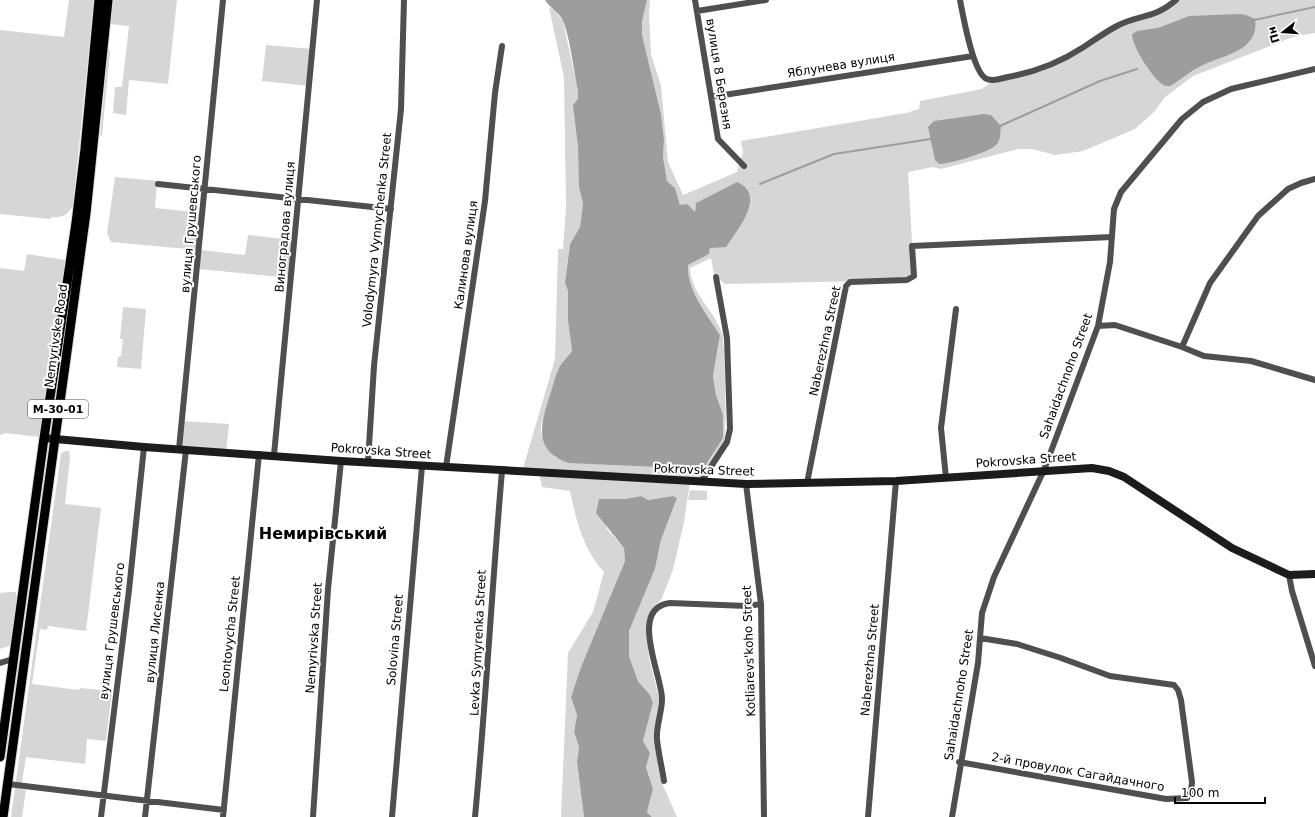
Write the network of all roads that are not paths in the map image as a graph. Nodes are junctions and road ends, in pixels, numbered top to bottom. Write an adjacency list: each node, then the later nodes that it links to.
1 (99, 0): 27 (main road, Nemyrivske Road / М-30-01)
2 (108, 0): 28 (main road, Nemyrivske Road / М-30-01)
3 (223, 0): 18 (street, вулиця Грушевського)
4 (317, 0): 19 (street, Виноградова вулиця)
5 (404, 0): 20 (street, Volodymyra Vynnychenka Street)
6 (695, 0): 10 (street, вулиця 8 Березня)
7 (766, 0): 10 (street)
8 (960, 0): 12 (street)
9 (1176, 0): 12 (street)
10 (697, 12): 14 (street, вулиця 8 Березня)
11 (502, 46): 36 (street, Калинова вулиця)
12 (973, 56): 14 (street, Яблунева вулиця)
13 (1315, 69): 21 (street, Sahaidachnoho Street)
14 (711, 97): 15 (street, вулиця 8 Березня)
15 (744, 166)
16 (1315, 179): 25 (street)
17 (158, 184): 18 (street)
18 (204, 189): 19 (street); 30 (street, вулиця Грушевського)
19 (299, 199): 20 (street); 32 (street, Виноградова вулиця)
20 (391, 209): 34 (street, Volodymyra Vynnychenka Street)
21 (1112, 237): 24 (street, Sahaidachnoho Street); 42 (street, Naberezhna Street)
22 (716, 277): 41 (street)
23 (956, 309): 39 (street)
24 (1098, 326): 25 (street); 37 (street, Sahaidachnoho Street)
25 (1182, 347): 26 (street)
26 (1315, 380)
27 (44, 438): 28 (street, Pokrovska Street); 48 (main road, Nemyrivske Road / М-30-01)
28 (54, 439): 29 (street, Pokrovska Street); 54 (main road, Nemyrivske Road / М-30-01)
29 (144, 447): 30 (street, Pokrovska Street); 55 (street, вулиця Грушевського)
30 (183, 449): 31 (street, Pokrovska Street); 56 (street, вулиця Лисенка)
31 (259, 454): 32 (street, Pokrovska Street); 57 (street, Leontovycha Street)
32 (274, 455): 33 (street, Pokrovska Street)
33 (341, 461): 34 (street, Pokrovska Street); 62 (street, Nemyrivska Street)
34 (368, 462): 35 (street, Pokrovska Street)
35 (422, 466): 36 (street, Pokrovska Street); 63 (street, Solovina Street)
36 (446, 467): 38 (street, Pokrovska Street)
37 (1044, 470): 39 (street, Pokrovska Street); 45 (street, Pokrovska Street); 47 (street, Sahaidachnoho Street)
38 (502, 471): 41 (street, Pokrovska Street); 64 (street, Levka Symyrenka Street)
39 (946, 478): 40 (street, Pokrovska Street)
40 (896, 481): 42 (street, Pokrovska Street); 66 (street, Naberezhna Street)
41 (701, 482): 43 (street, Pokrovska Street)
42 (807, 483): 43 (street, Pokrovska Street)
43 (746, 484): 46 (street, Kotliarevs'koho Street)
44 (1315, 574): 45 (street, Pokrovska Street)
45 (1289, 575): 50 (street)
46 (761, 604): 53 (street); 65 (street, Kotliarevs'koho Street)
47 (980, 638): 52 (street, Sahaidachnoho Street); 52 (street, 2-й провулок Сагайдачного)
48 (13, 659): 49 (street); 51 (main road, Nemyrivske Road / М-30-01)
49 (0, 663)
50 (1315, 666)
51 (0, 757)
52 (960, 762): 67 (street, Sahaidachnoho Street)
53 (664, 781)
54 (8, 784): 55 (street); 58 (main road, Nemyrivske Road / М-30-01)
55 (103, 796): 56 (street); 59 (street, вулиця Грушевського)
56 (147, 802): 57 (street); 60 (street, вулиця Лисенка)
57 (224, 810): 61 (street, Leontovycha Street)
58 (4, 817)
59 (101, 817)
60 (145, 817)
61 (223, 817)
62 (313, 817)
63 (392, 817)
64 (475, 817)
65 (764, 817)
66 (868, 817)
67 (952, 817)

